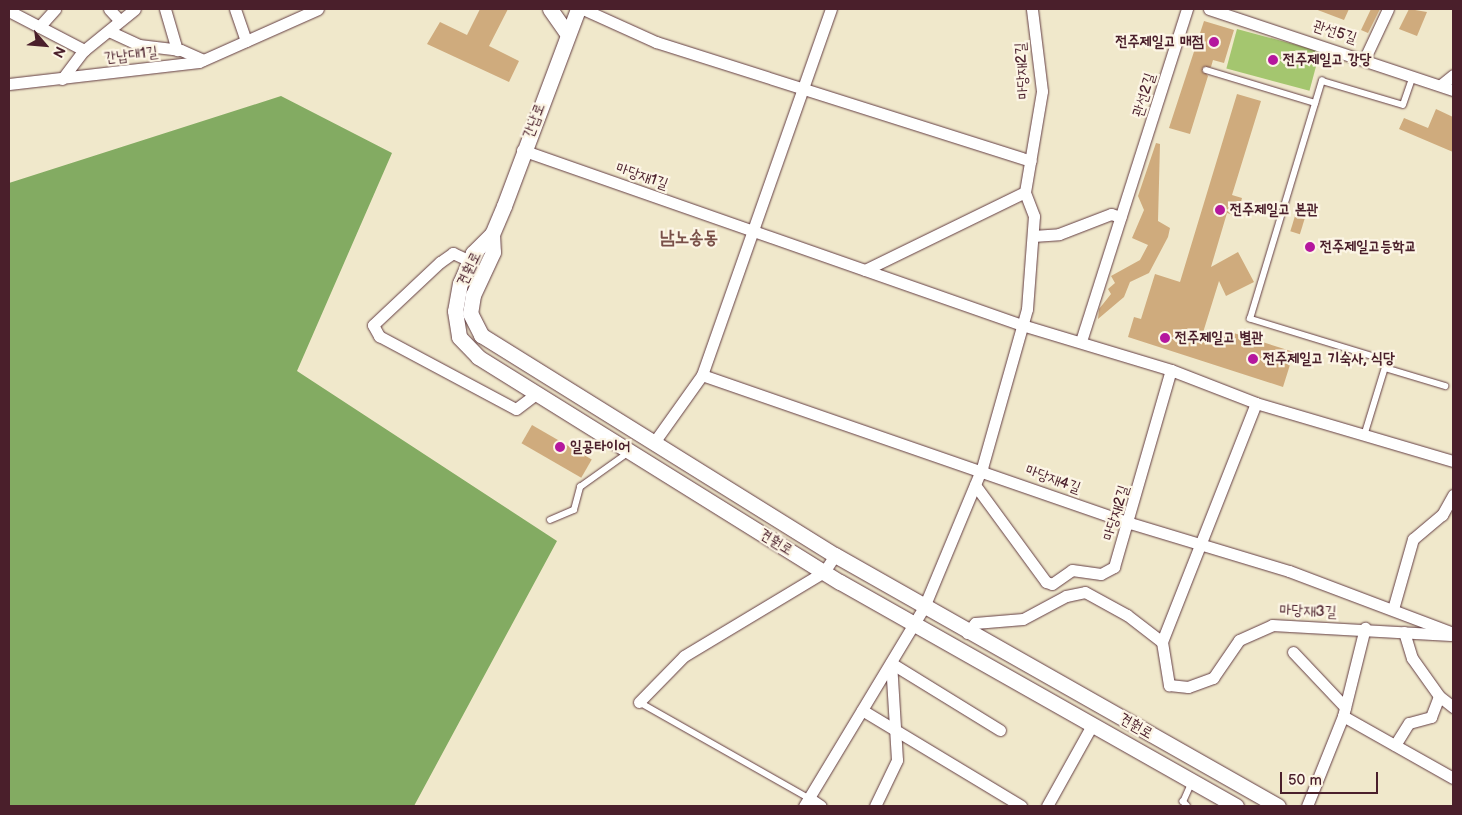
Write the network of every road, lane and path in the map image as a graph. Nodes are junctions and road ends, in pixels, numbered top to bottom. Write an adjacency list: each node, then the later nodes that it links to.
1 (55, 9): 17 (street)
2 (109, 9): 16 (street)
3 (135, 9): 16 (street)
4 (165, 9): 22 (street, 간납대1길)
5 (235, 9): 20 (street)
6 (318, 9): 20 (street, 간납대1길)
7 (550, 9): 19 (street)
8 (578, 9): 19 (street, 간납로)
9 (583, 9): 31 (street)
10 (832, 9): 31 (street)
11 (1032, 9): 35 (street, 마당재2길)
12 (1187, 9): 37 (street, 관선2길)
13 (1209, 9): 23 (street, 관선5길)
14 (1388, 9): 23 (street, 관선5길)
15 (9, 11): 17 (street)
16 (120, 22): 18 (street)
17 (39, 27): 21 (street)
18 (111, 32): 21 (street, 간납대1길); 22 (street, 간납대1길)
19 (568, 33): 34 (street, 간납로)
20 (246, 40): 24 (street, 간납대1길)
21 (84, 50): 28 (street, 간납대1길)
22 (177, 50): 24 (street, 간납대1길)
23 (1365, 58): 26 (street, 관선5길)
24 (204, 60): 28 (street, 간납대1길)
25 (1206, 70): 33 (lane)
26 (1413, 74): 30 (street, 관선5길); 33 (lane)
27 (1453, 75): 30 (street)
28 (62, 79): 29 (street, 간납대1길)
29 (9, 84)
30 (1442, 84): 32 (street, 관선5길)
31 (805, 89): 35 (street); 38 (street)
32 (1453, 90)
33 (1315, 103): 45 (lane)
34 (522, 150): 38 (street, 마당재1길); 39 (street, 간납로)
35 (1031, 161): 36 (street, 마당재2길)
36 (1025, 192): 40 (street); 42 (street)
37 (1121, 218): 40 (street); 44 (street)
38 (751, 231): 42 (street, 마당재1길); 47 (street)
39 (492, 234): 41 (street, 견훤로); 52 (street, 견훤로)
40 (1033, 236): 43 (street)
41 (470, 261): 49 (street, 견훤로); 49 (street)
42 (865, 270): 43 (street)
43 (1022, 325): 44 (street); 55 (street)
44 (1081, 341): 46 (street)
45 (1385, 368): 48 (lane); 51 (lane)
46 (1171, 370): 50 (street); 60 (street, 마당재2길)
47 (702, 375): 52 (street); 55 (street, 마당재4길)
48 (1445, 386)
49 (537, 392): 53 (street, 견훤로)
50 (1256, 403): 51 (street); 61 (street)
51 (1364, 436): 54 (street)
52 (655, 441): 62 (street, 견훤로)
53 (632, 451): 59 (lane); 63 (street, 견훤로)
54 (1448, 459): 56 (street)
55 (982, 468): 57 (street); 60 (street, 마당재4길)
56 (1453, 469)
57 (975, 485): 60 (street, 마당재2길); 64 (street)
58 (1453, 494): 65 (street)
59 (550, 520)
60 (1130, 523): 61 (street, 마당재4길)
61 (1204, 543): 65 (street, 마당재4길); 71 (street)
62 (835, 555): 63 (street); 64 (street, 견훤로)
63 (824, 572): 66 (street, 견훤로); 75 (street)
64 (924, 607): 66 (street); 69 (street, 견훤로)
65 (1393, 609): 70 (street, 마당재4길)
66 (914, 624): 73 (street); 79 (street, 견훤로)
67 (1365, 628): 68 (street); 71 (street, 마당재3길); 78 (street)
68 (1404, 632): 70 (street); 74 (street)
69 (967, 633): 71 (street); 92 (street, 견훤로)
70 (1453, 634)
71 (1162, 642)
72 (1293, 652): 78 (street)
73 (891, 663): 77 (street); 80 (street); 81 (street)
74 (1439, 696): 76 (street); 82 (street)
75 (639, 702): 85 (lane)
76 (1453, 707)
77 (862, 710): 80 (street); 85 (street)
78 (1344, 712): 82 (street); 93 (street)
79 (1092, 725): 84 (street, 견훤로); 89 (street)
80 (896, 730): 87 (street); 88 (street)
81 (1000, 730)
82 (1395, 745): 83 (street)
83 (1453, 778)
84 (1192, 782): 90 (lane); 91 (street, 견훤로)
85 (806, 802): 86 (street)
86 (821, 806)
87 (875, 806)
88 (1021, 806)
89 (1047, 806)
90 (1187, 806)
91 (1236, 806)
92 (1278, 806)
93 (1307, 806)

